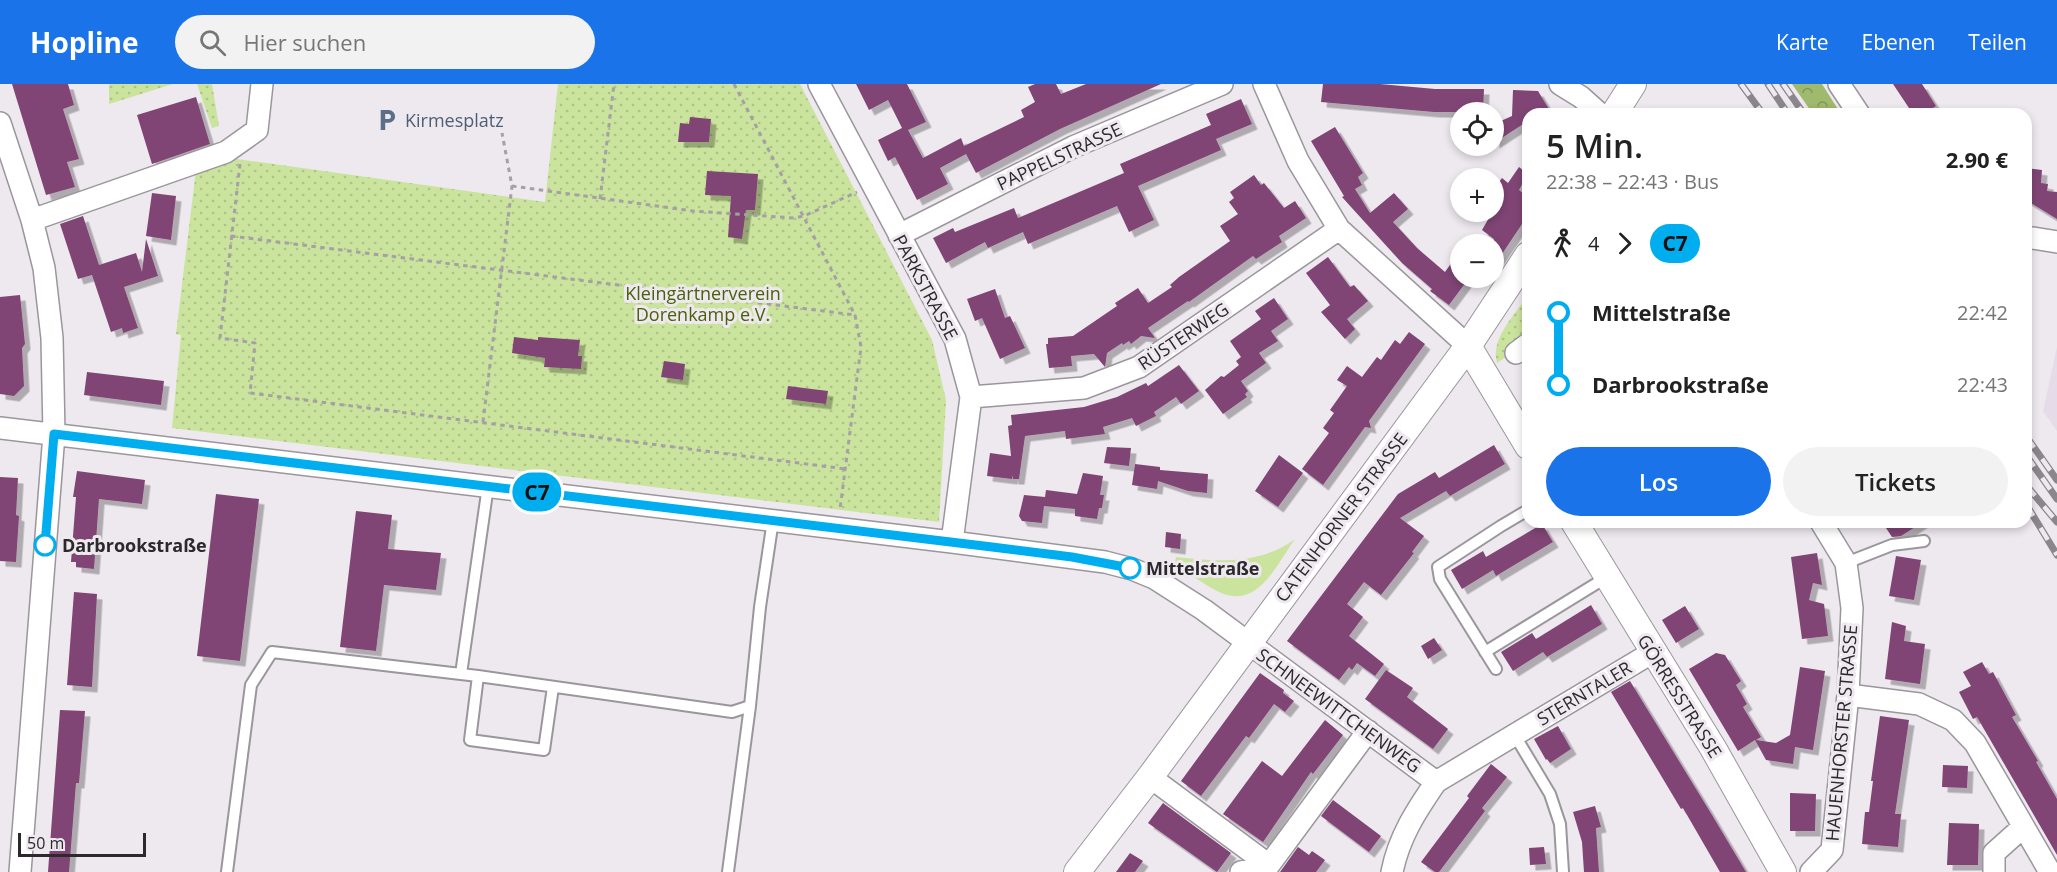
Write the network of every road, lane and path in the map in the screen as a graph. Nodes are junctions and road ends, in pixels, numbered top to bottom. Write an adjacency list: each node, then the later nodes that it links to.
1 (262, 84): 15 (street)
2 (614, 84): 18 (path)
3 (734, 84): 19 (path)
4 (819, 84): 16 (street, PARKSTRASSE)
5 (1222, 84): 22 (street, PAPPELSTRASSE)
6 (1263, 84): 21 (street)
7 (1560, 84): 10 (street)
8 (1633, 84): 11 (street)
9 (1839, 84): 12 (street)
10 (1593, 108)
11 (1618, 108)
12 (1855, 108)
13 (0, 123): 20 (street)
14 (502, 133): 17 (path)
15 (231, 148): 20 (street); 23 (path)
16 (872, 185): 19 (path); 22 (street, PARKSTRASSE)
17 (512, 186): 18 (path); 27 (path)
18 (600, 199): 19 (path)
19 (804, 216): 28 (path)
20 (32, 220): 33 (street)
21 (1339, 229): 29 (street); 30 (street, RÜSTERWEG)
22 (898, 235): 30 (street, PARKSTRASSE)
23 (231, 236): 27 (path); 31 (path)
24 (2032, 238): 25 (street)
25 (2057, 242)
26 (1522, 264): 29 (street, CATENHORNER STRASSE)
27 (501, 270): 28 (path); 31 (path)
28 (855, 315): 35 (path)
29 (1468, 346): 34 (street); 46 (street, CATENHORNER STRASSE)
30 (971, 397): 43 (street, PARKSTRASSE)
31 (483, 422): 35 (path)
32 (0, 428): 33 (street)
33 (54, 434): 36 (street); 62 (street)
34 (1522, 436)
35 (846, 469): 39 (path)
36 (488, 486): 38 (street); 50 (lane)
37 (1522, 514): 47 (lane)
38 (772, 520): 39 (street); 54 (lane)
39 (839, 528): 43 (street)
40 (1578, 528): 45 (street, GÖRRESSTRASSE)
41 (1825, 528): 44 (street, HAUENHORSTER STRASSE)
42 (1924, 541): 44 (lane)
43 (952, 542): 46 (street)
44 (1846, 563): 53 (street, HAUENHORSTER STRASSE)
45 (1607, 577): 47 (lane); 48 (street, GÖRRESSTRASSE)
46 (1248, 642): 55 (street, SCHNEEWITTCHENWEG); 57 (street, CATENHORNER STRASSE)
47 (1485, 652): 49 (lane)
48 (1653, 652): 56 (street, STERNTALER); 68 (street, GÖRRESSTRASSE)
49 (1496, 669)
50 (461, 674): 51 (lane); 63 (lane)
51 (478, 676): 52 (lane); 52 (lane)
52 (553, 687): 54 (lane)
53 (1848, 695): 59 (street); 69 (street, HAUENHORSTER STRASSE)
54 (750, 706): 64 (lane)
55 (1368, 731): 58 (street, SCHNEEWITTCHENWEG); 60 (street)
56 (1514, 734): 58 (street, STERNTALER); 67 (lane)
57 (1150, 777): 60 (street); 61 (street, CATENHORNER STRASSE)
58 (1437, 782): 66 (street, SCHNEEWITTCHENWEG)
59 (2023, 827): 70 (street); 71 (street)
60 (1269, 865): 65 (street)
61 (1086, 869)
62 (20, 872)
63 (227, 872)
64 (728, 872)
65 (1241, 872)
66 (1392, 872)
67 (1563, 872)
68 (1783, 872)
69 (1811, 872)
70 (1994, 872)
71 (2050, 872)

